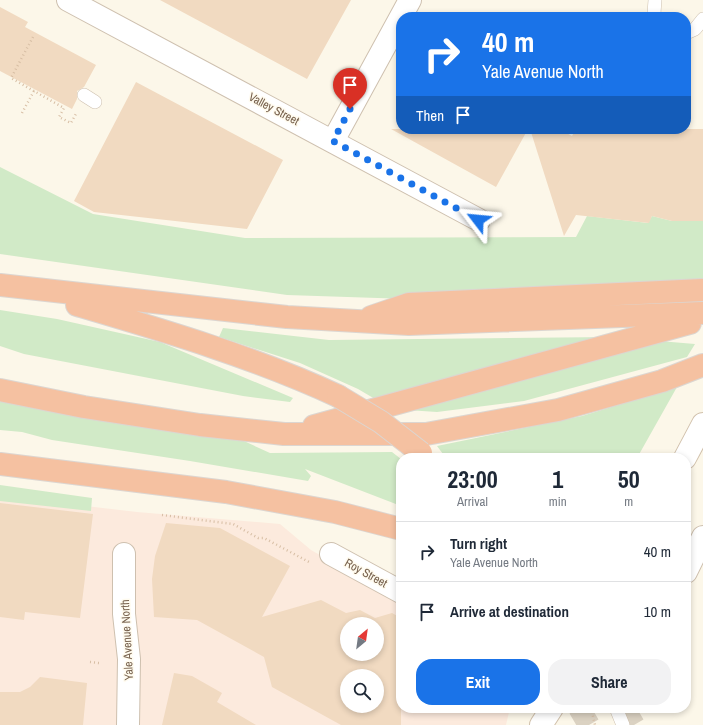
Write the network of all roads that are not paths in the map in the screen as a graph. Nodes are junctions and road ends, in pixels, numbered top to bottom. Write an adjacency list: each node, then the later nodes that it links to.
1 (68, 0): 11 (street, Valley Street)
2 (410, 0): 4 (street)
3 (655, 0): 5 (lane)
4 (403, 12)
5 (655, 12)
6 (703, 19): 8 (lane)
7 (396, 26): 11 (street)
8 (691, 31)
9 (84, 95): 10 (lane)
10 (95, 102)
11 (333, 141): 12 (street, Valley Street)
12 (478, 220)
13 (0, 285): 18 (highway)
14 (0, 289): 23 (highway, bridge)
15 (703, 290): 18 (highway)
16 (703, 314): 18 (highway)
17 (703, 319): 22 (highway)
18 (360, 321)
19 (703, 365): 22 (highway)
20 (0, 390): 22 (highway)
21 (703, 424): 24 (street)
22 (284, 434)
23 (420, 453)
24 (688, 453)
25 (0, 464): 26 (highway)
26 (396, 528)
27 (703, 536): 30 (street)
28 (124, 554): 34 (street, Yale Avenue North)
29 (331, 554): 31 (street, Roy Street)
30 (691, 561)
31 (396, 589)
32 (549, 713): 35 (street)
33 (618, 713): 36 (lane)
34 (128, 725)
35 (541, 725)
36 (623, 725)

